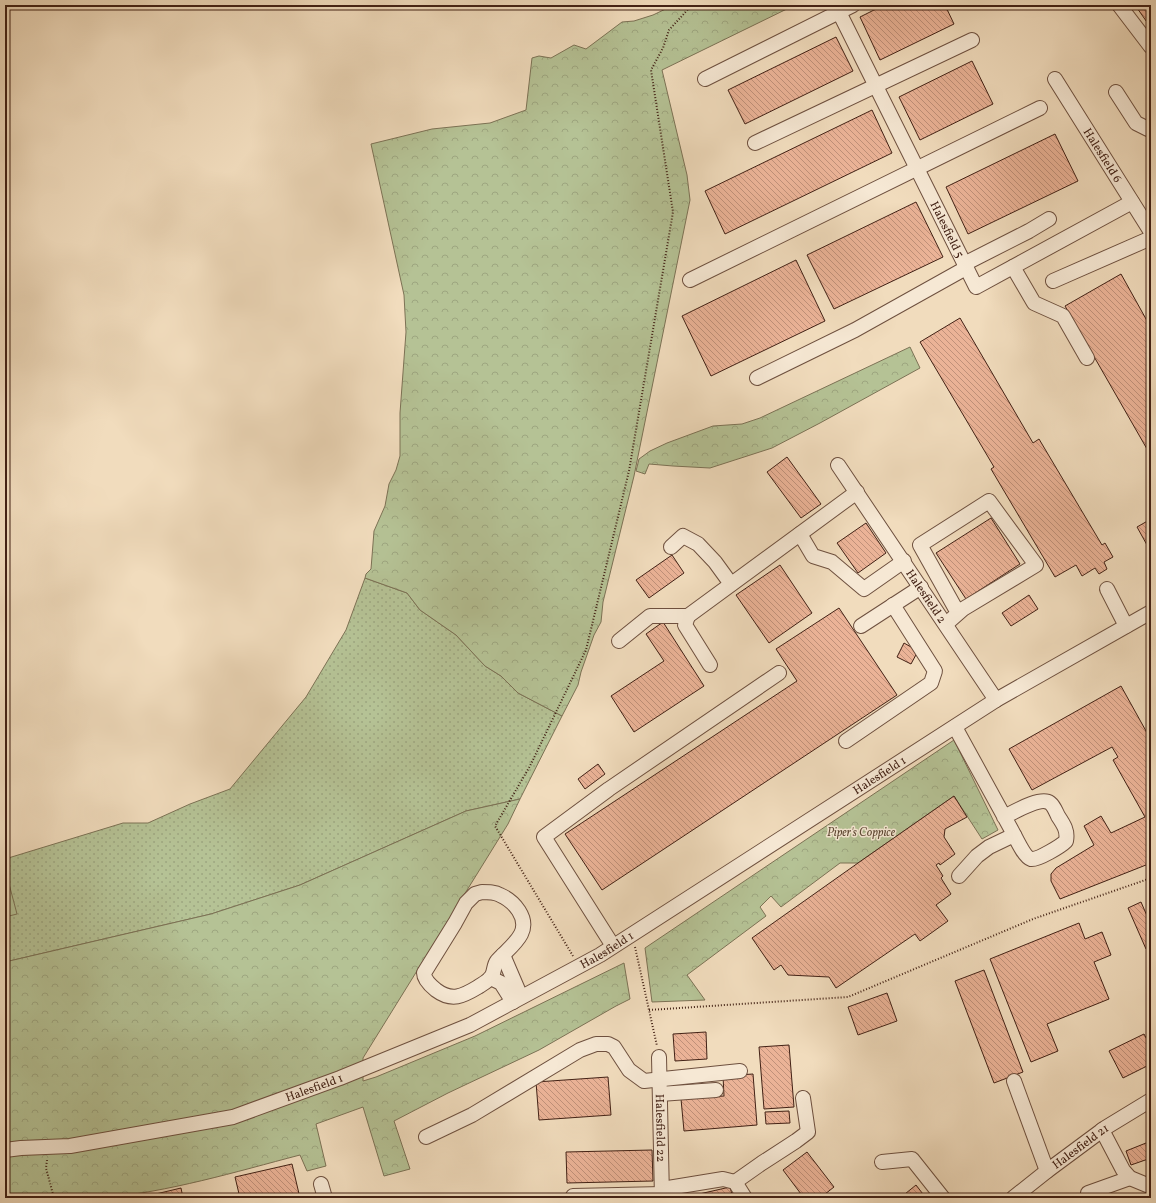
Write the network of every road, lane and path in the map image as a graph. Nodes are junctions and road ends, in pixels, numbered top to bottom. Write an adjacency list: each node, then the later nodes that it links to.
1 (692, 5): 53 (path)
2 (853, 5): 4 (street)
3 (1119, 5): 6 (street)
4 (838, 12): 7 (street); 9 (street, Halesfield 5)
5 (972, 40): 9 (street)
6 (1151, 47)
7 (705, 79)
8 (1055, 79): 15 (street, Halesfield 6)
9 (875, 85): 13 (street); 14 (street, Halesfield 5)
10 (1116, 92): 12 (street)
11 (1040, 108): 14 (street)
12 (1151, 128)
13 (755, 143)
14 (917, 168): 19 (street, Halesfield 5); 21 (street)
15 (1132, 202): 17 (street, Halesfield 6); 20 (street, Halesfield 5)
16 (1049, 219): 19 (street)
17 (1151, 232)
18 (1151, 238): 22 (street)
19 (965, 266): 20 (street, Halesfield 5); 24 (street)
20 (1013, 267): 23 (street)
21 (690, 280)
22 (1053, 281)
23 (1087, 358)
24 (757, 378)
25 (838, 465): 26 (street, Halesfield 2)
26 (857, 492): 27 (street); 29 (street, Halesfield 2)
27 (800, 534): 29 (street); 30 (street)
28 (671, 547): 30 (street)
29 (904, 561): 31 (street, Halesfield 2)
30 (731, 584): 36 (street)
31 (921, 587): 33 (street); 37 (street, Halesfield 2)
32 (1107, 589): 39 (street)
33 (893, 605): 38 (street); 45 (street)
34 (1151, 612): 39 (street, Halesfield 1)
35 (958, 613): 35 (street); 37 (street)
36 (688, 616): 40 (street); 41 (street)
37 (946, 624): 43 (street, Halesfield 2)
38 (861, 626)
39 (1126, 626): 43 (street, Halesfield 1)
40 (619, 640)
41 (710, 665)
42 (779, 673): 51 (street)
43 (996, 700): 44 (street, Halesfield 1)
44 (955, 727): 46 (street); 50 (street, Halesfield 1)
45 (846, 741)
46 (1004, 817): 47 (street); 47 (street)
47 (1014, 835): 48 (street)
48 (959, 876)
49 (1151, 878): 56 (path)
50 (632, 934): 51 (street, Halesfield 1); 56 (path)
51 (613, 946): 53 (street, Halesfield 1)
52 (503, 955): 54 (street); 54 (street); 55 (street)
53 (579, 966): 55 (street, Halesfield 1)
54 (491, 978): 55 (street)
55 (517, 999): 67 (street, Halesfield 1)
56 (649, 1010): 57 (path)
57 (659, 1057): 59 (street, Halesfield 22)
58 (740, 1071): 59 (street)
59 (660, 1080): 62 (street, Halesfield 22); 66 (street)
60 (1014, 1081): 70 (street)
61 (716, 1090): 62 (street)
62 (660, 1094): 76 (street, Halesfield 22)
63 (803, 1098): 72 (street)
64 (1151, 1100): 65 (street, Halesfield 21)
65 (1102, 1130): 70 (street, Halesfield 21); 71 (street)
66 (426, 1137)
67 (5, 1150)
68 (47, 1158): 78 (path)
69 (882, 1162): 81 (street)
70 (1047, 1171): 82 (street, Halesfield 21)
71 (1130, 1178): 73 (street); 75 (street)
72 (735, 1182): 76 (street); 80 (street)
73 (1151, 1183)
74 (321, 1184): 79 (street)
75 (1088, 1193)
76 (662, 1194): 77 (street)
77 (573, 1196)
78 (54, 1198)
79 (325, 1198)
80 (745, 1198)
81 (943, 1198)
82 (1013, 1198)

